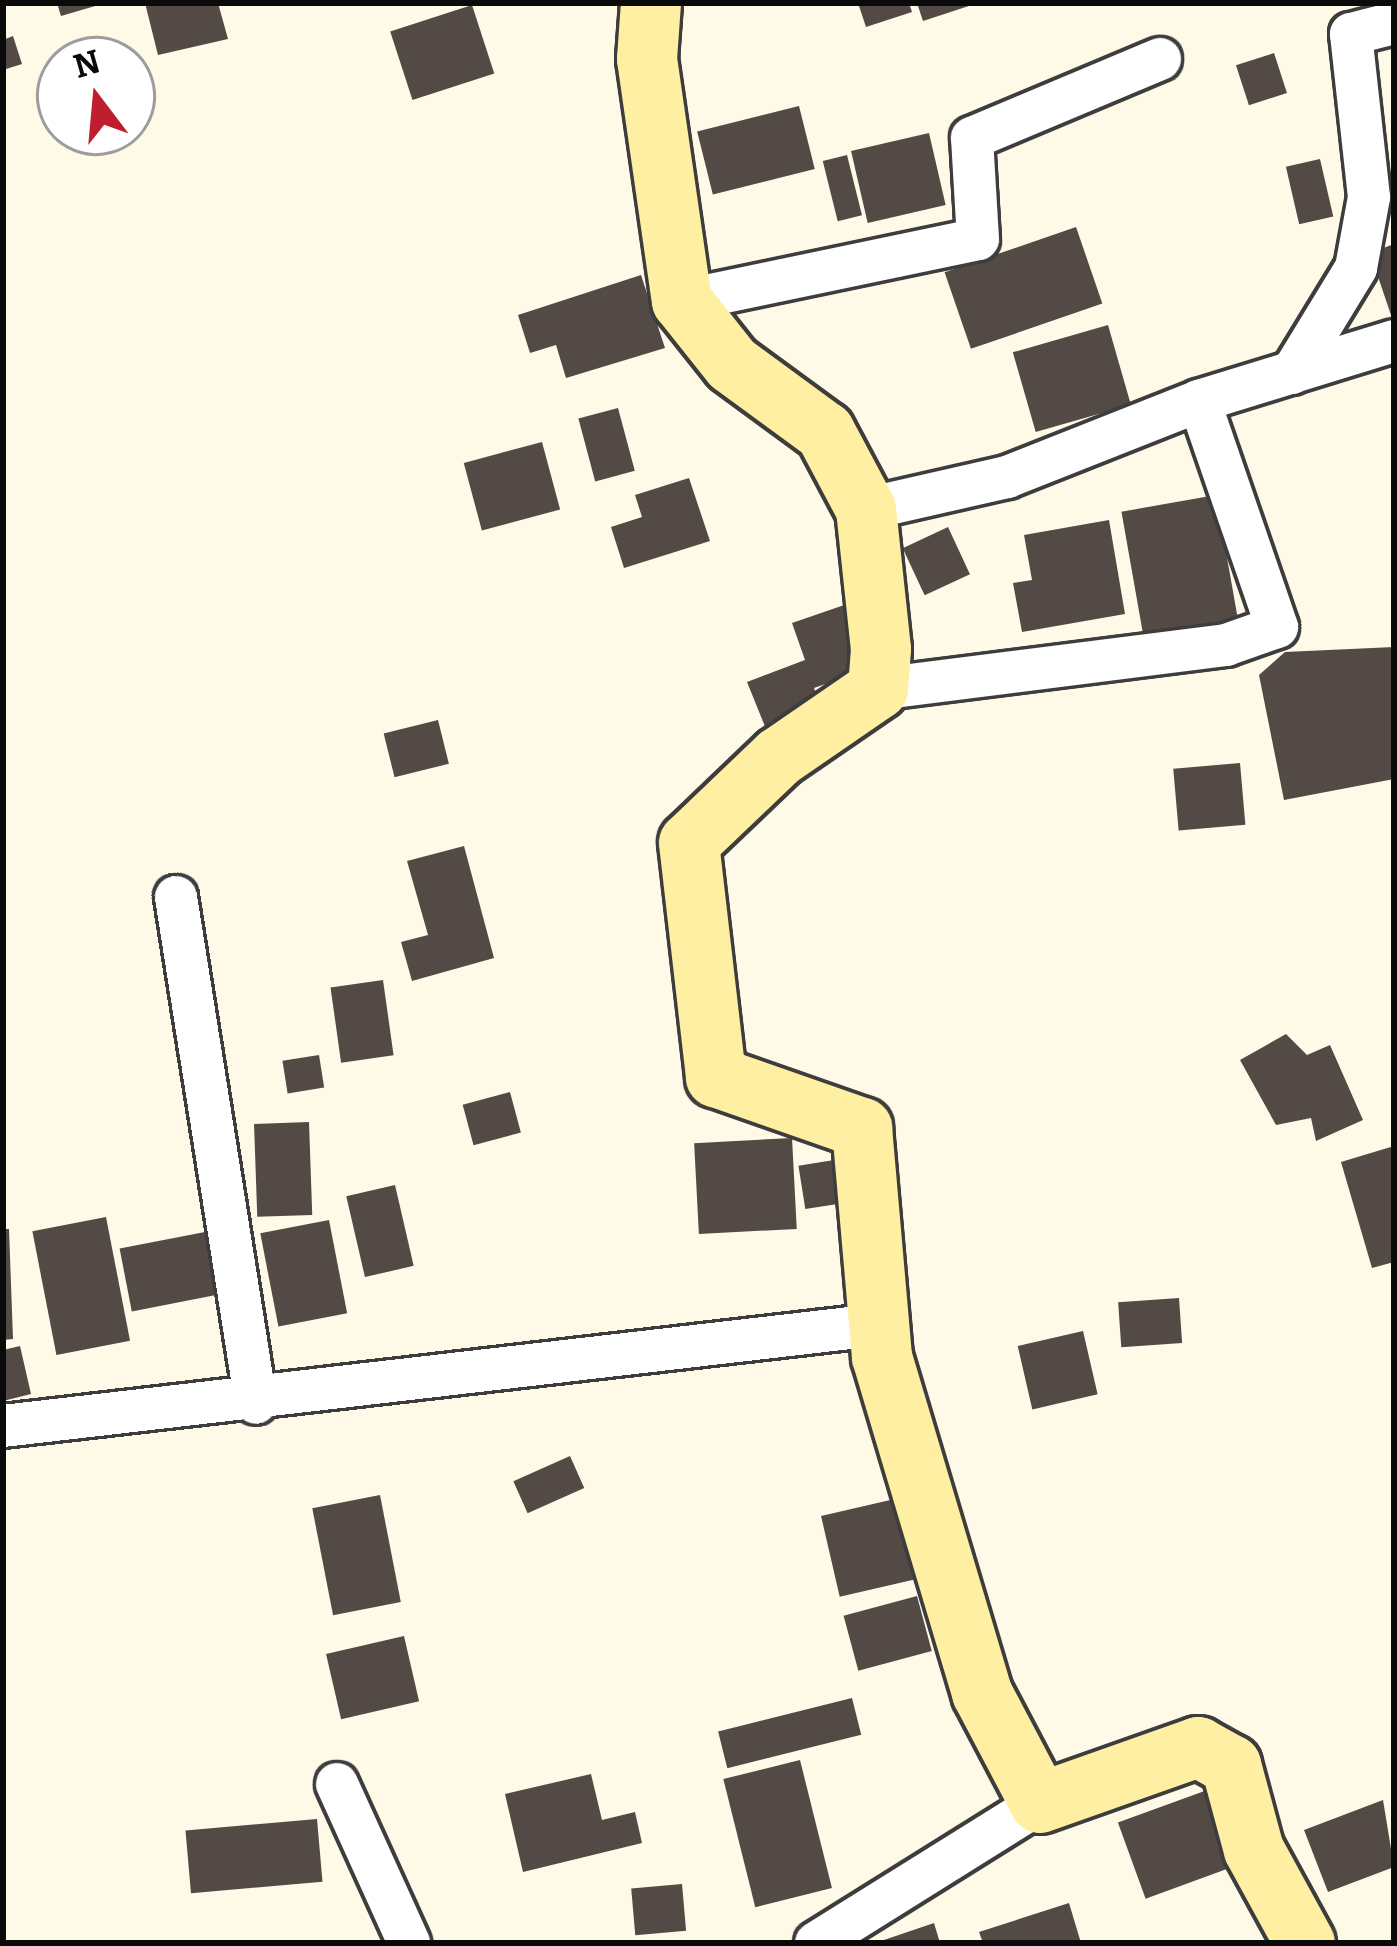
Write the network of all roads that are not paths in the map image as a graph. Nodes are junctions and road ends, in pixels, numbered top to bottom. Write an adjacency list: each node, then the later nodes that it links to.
1 (651, 3): 4 (street)
2 (1394, 23): 6 (street)
3 (1160, 59): 4 (street)
4 (682, 301): 8 (street)
5 (1394, 341): 6 (street)
6 (1292, 373): 7 (street)
7 (1199, 401): 8 (street); 9 (street)
8 (866, 509): 9 (street)
9 (878, 689): 11 (street)
10 (176, 897): 12 (street)
11 (876, 1325): 12 (street); 15 (street)
12 (256, 1403): 13 (street)
13 (3, 1426)
14 (337, 1784): 16 (street)
15 (1040, 1803): 17 (street); 18 (street)
16 (409, 1943)
17 (816, 1943)
18 (1305, 1943)

